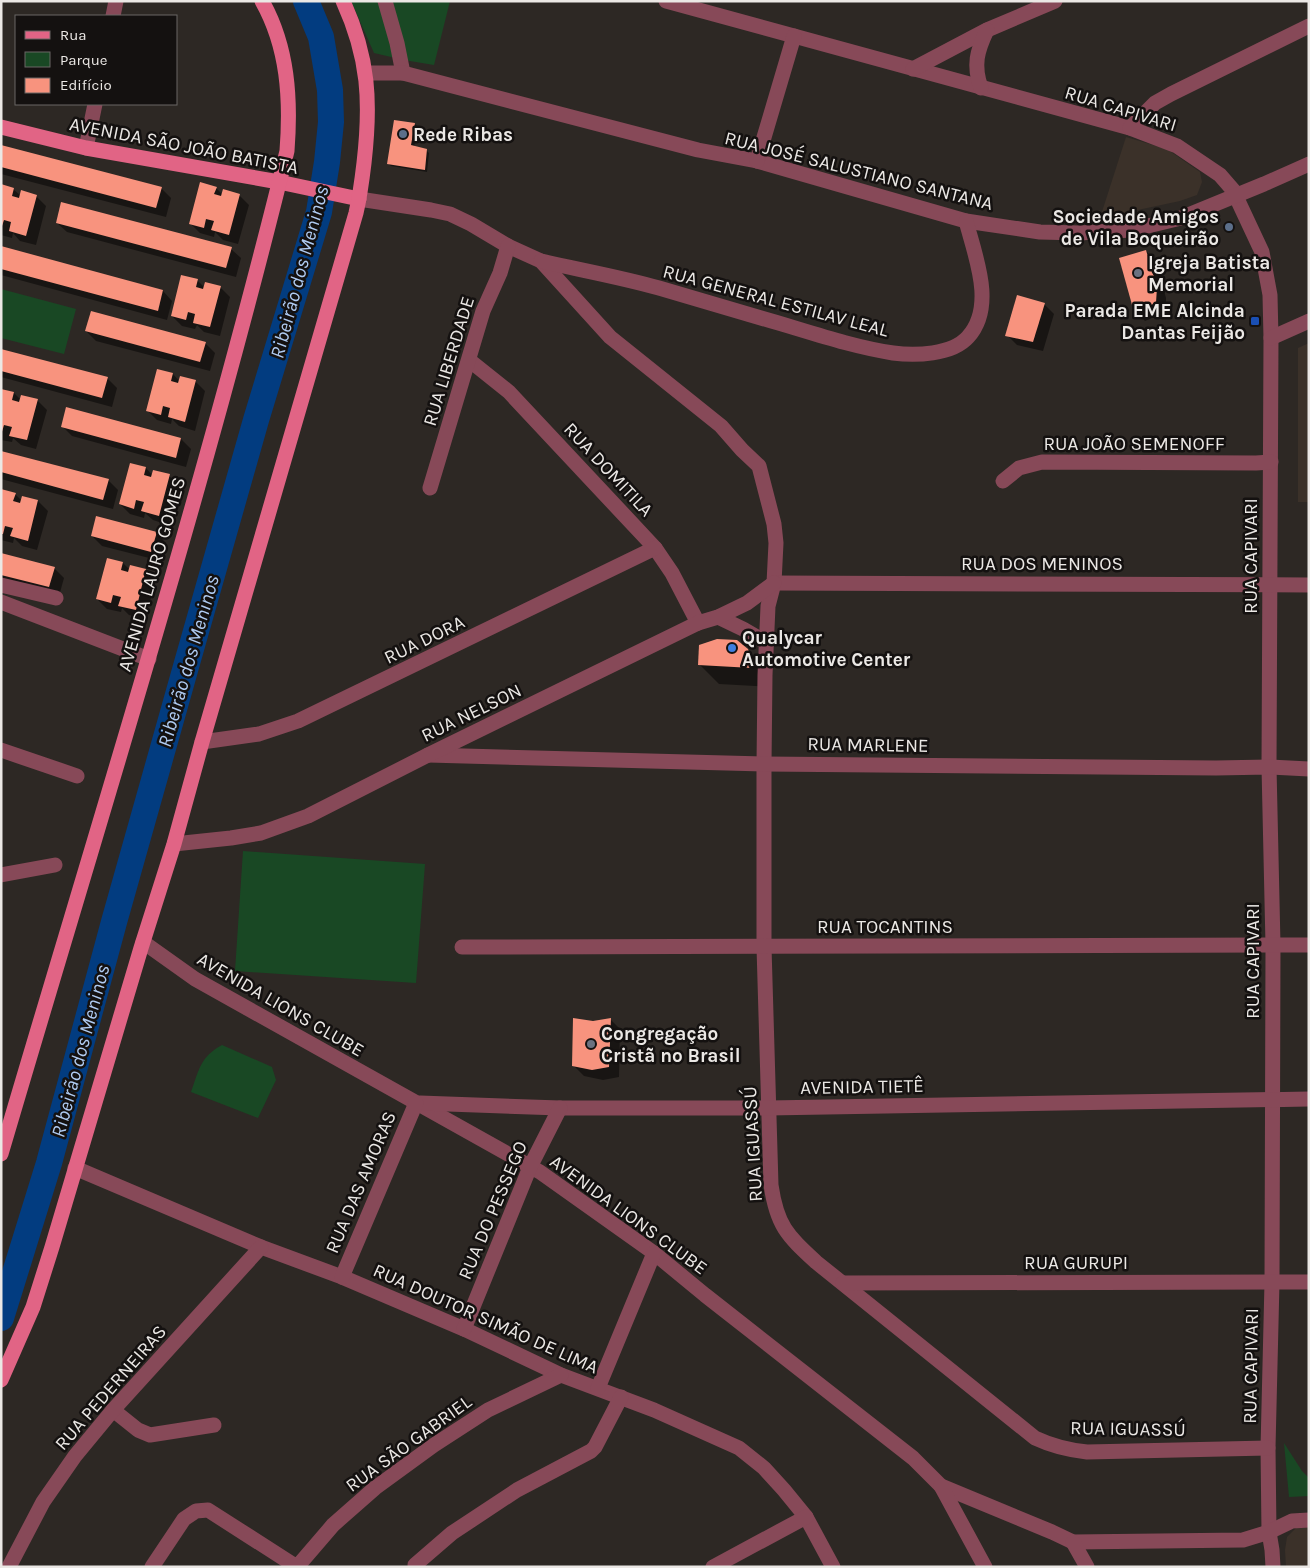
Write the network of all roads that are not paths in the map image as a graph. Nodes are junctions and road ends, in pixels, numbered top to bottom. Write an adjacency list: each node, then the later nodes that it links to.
1 (116, 1): 7 (street)
2 (262, 1): 21 (main road, AVENIDA LAURO GOMES)
3 (343, 1): 12 (main road)
4 (385, 1): 13 (street)
5 (666, 1): 10 (street, RUA CAPIVARI)
6 (1055, 1): 9 (street)
7 (113, 15)
8 (1309, 26): 17 (street)
9 (987, 30): 11 (street); 14 (street)
10 (794, 36): 11 (street, RUA CAPIVARI); 19 (street)
11 (913, 69): 14 (street, RUA CAPIVARI)
12 (366, 73): 13 (street, RUA JOSÉ SALUSTIANO SANTANA); 23 (main road)
13 (403, 73): 19 (street, RUA JOSÉ SALUSTIANO SANTANA)
14 (981, 88): 17 (street, RUA CAPIVARI)
15 (95, 105): 18 (street)
16 (1, 127): 18 (main road, AVENIDA SÃO JOÃO BATISTA)
17 (1130, 128): 22 (street, RUA CAPIVARI)
18 (86, 148): 21 (main road, AVENIDA SÃO JOÃO BATISTA)
19 (757, 161): 24 (street, RUA JOSÉ SALUSTIANO SANTANA)
20 (1309, 164): 22 (street, RUA JOSÉ SALUSTIANO SANTANA)
21 (286, 184): 23 (main road, AVENIDA SÃO JOÃO BATISTA); 43 (main road, AVENIDA LAURO GOMES)
22 (1235, 195): 24 (street, RUA JOSÉ SALUSTIANO SANTANA); 28 (street, RUA CAPIVARI)
23 (352, 198): 25 (street, RUA GENERAL ESTILAV LEAL); 44 (main road)
24 (966, 221): 26 (street, RUA GENERAL ESTILAV LEAL)
25 (508, 246): 26 (street, RUA GENERAL ESTILAV LEAL); 29 (street, RUA LIBERDADE)
26 (541, 260): 34 (street, RUA IGUASSÚ)
27 (1309, 321): 28 (street)
28 (1270, 338): 30 (street, RUA CAPIVARI)
29 (469, 360): 32 (street, RUA LIBERDADE); 33 (street, RUA DOMITILA)
30 (1271, 462): 31 (street, RUA JOÃO SEMENOFF); 35 (street, RUA CAPIVARI)
31 (1003, 481)
32 (430, 488)
33 (656, 548): 41 (street, RUA DOMITILA); 44 (street, RUA DORA)
34 (774, 582): 35 (street, RUA DOS MENINOS); 40 (street, RUA NELSON); 42 (street, RUA IGUASSÚ)
35 (1270, 584): 37 (street, RUA DOS MENINOS); 48 (street, RUA CAPIVARI)
36 (1, 585): 38 (street)
37 (1309, 585)
38 (56, 598)
39 (1, 602): 43 (street)
40 (718, 616): 41 (street, RUA NELSON); 42 (street)
41 (698, 623): 46 (street, RUA NELSON)
42 (766, 643): 47 (street, RUA IGUASSÚ)
43 (148, 659): 64 (main road, AVENIDA LAURO GOMES)
44 (202, 742): 51 (main road)
45 (1, 750): 50 (street)
46 (428, 755): 47 (street, RUA MARLENE); 51 (street, RUA NELSON)
47 (764, 764): 48 (street, RUA MARLENE); 57 (street, RUA IGUASSÚ)
48 (1269, 767): 49 (street, RUA MARLENE); 55 (street, RUA CAPIVARI)
49 (1309, 768)
50 (77, 776)
51 (174, 844): 54 (main road)
52 (55, 865): 53 (street)
53 (1, 875)
54 (142, 942): 61 (street, AVENIDA LIONS CLUBE); 66 (main road)
55 (1273, 944): 56 (street, RUA TOCANTINS); 57 (street, RUA TOCANTINS); 59 (street, RUA CAPIVARI)
56 (1309, 945)
57 (764, 946): 58 (street, RUA TOCANTINS); 63 (street, RUA IGUASSÚ)
58 (462, 947)
59 (1272, 1099): 60 (street, AVENIDA TIETÊ); 63 (street, AVENIDA TIETÊ); 70 (street, RUA CAPIVARI)
60 (1309, 1099)
61 (416, 1103): 62 (street, AVENIDA TIETÊ); 65 (street, AVENIDA LIONS CLUBE); 69 (street, RUA DAS AMORAS)
62 (560, 1108): 63 (street, AVENIDA TIETÊ); 65 (street, RUA DO PESSEGO)
63 (768, 1108): 72 (street, RUA IGUASSÚ)
64 (1, 1154)
65 (530, 1167): 68 (street, AVENIDA LIONS CLUBE); 73 (street, RUA DO PESSEGO)
66 (75, 1168): 67 (street, RUA DOUTOR SIMÃO DE LIMA); 75 (main road)
67 (261, 1247): 69 (street, RUA DOUTOR SIMÃO DE LIMA); 78 (street, RUA PEDERNEIRAS)
68 (654, 1253): 76 (street); 81 (street, AVENIDA LIONS CLUBE)
69 (342, 1277): 73 (street, RUA DOUTOR SIMÃO DE LIMA)
70 (1272, 1282): 71 (street, RUA GURUPI); 72 (street, RUA GURUPI); 80 (street, RUA CAPIVARI)
71 (1309, 1282)
72 (842, 1283): 80 (street, RUA IGUASSÚ)
73 (464, 1329): 74 (street, RUA DOUTOR SIMÃO DE LIMA)
74 (561, 1375): 76 (street, RUA DOUTOR SIMÃO DE LIMA); 89 (street, RUA SÃO GABRIEL)
75 (1, 1380)
76 (598, 1388): 77 (street, RUA DOUTOR SIMÃO DE LIMA)
77 (621, 1397): 82 (street, RUA DOUTOR SIMÃO DE LIMA); 86 (street)
78 (113, 1410): 79 (street); 87 (street, RUA PEDERNEIRAS)
79 (214, 1425)
80 (1268, 1448): 84 (street, RUA CAPIVARI)
81 (940, 1486): 85 (street, AVENIDA LIONS CLUBE); 92 (street)
82 (806, 1517): 90 (street); 91 (street, RUA DOUTOR SIMÃO DE LIMA)
83 (1309, 1520): 84 (street)
84 (1269, 1532): 85 (street); 94 (street, RUA CAPIVARI)
85 (1073, 1542): 93 (street)
86 (415, 1565)
87 (8, 1567)
88 (152, 1567): 89 (street)
89 (297, 1567)
90 (713, 1567)
91 (832, 1567)
92 (985, 1567)
93 (1087, 1567)
94 (1273, 1567)

